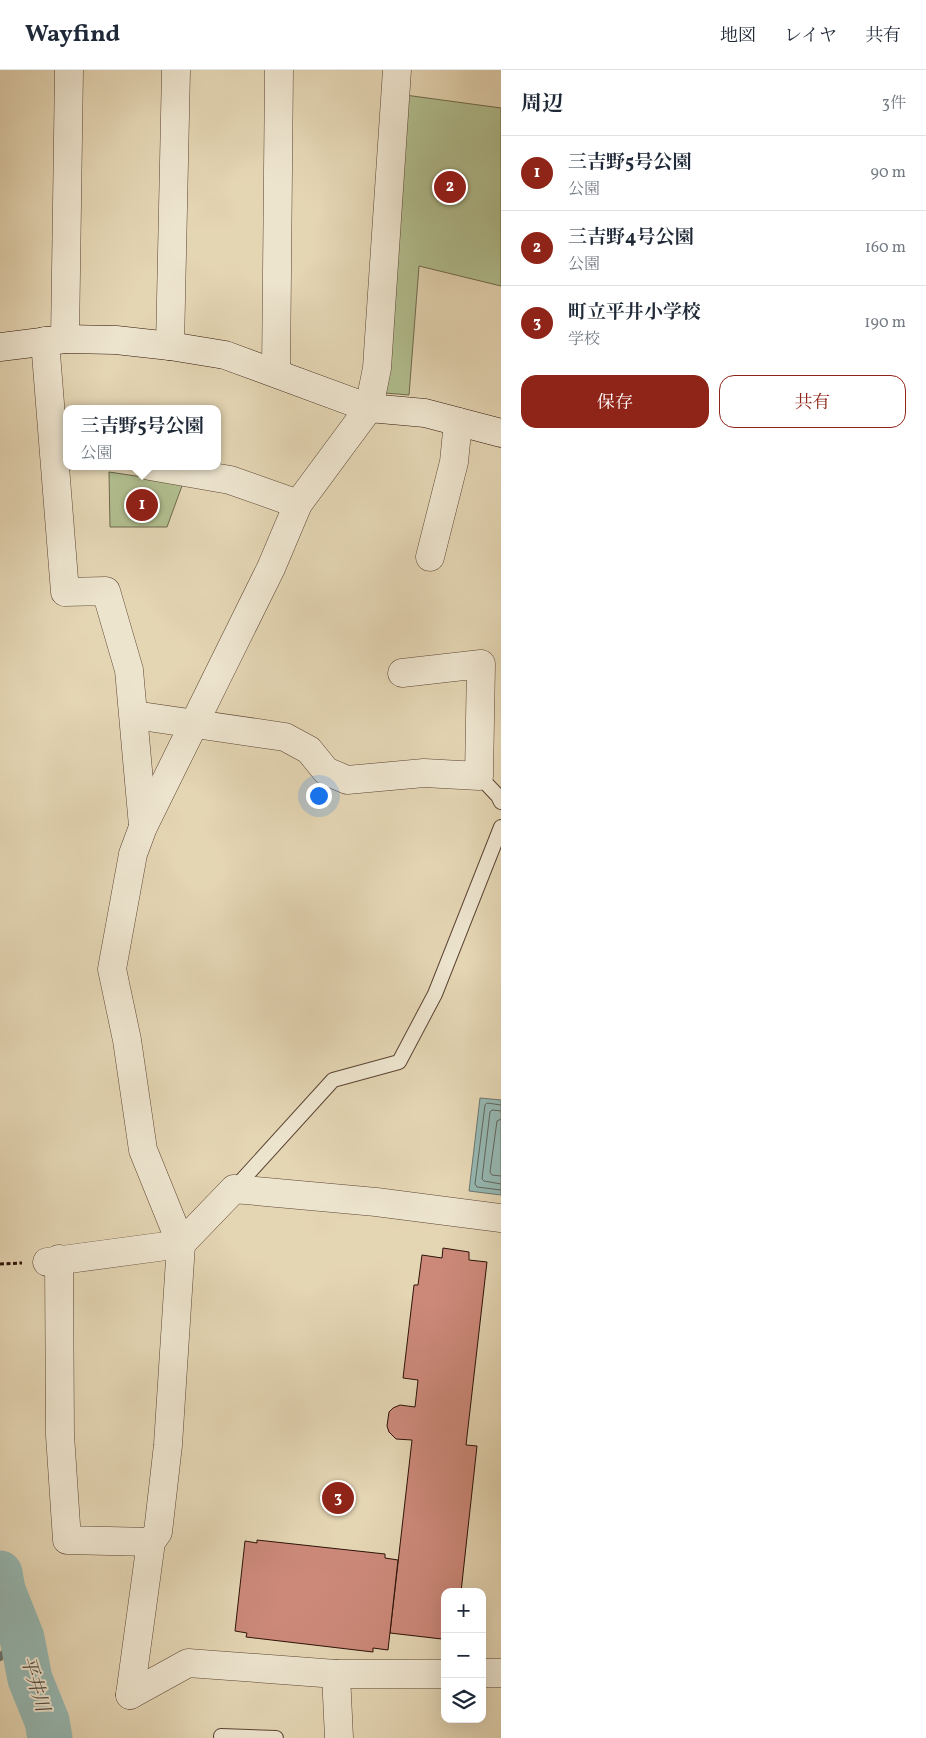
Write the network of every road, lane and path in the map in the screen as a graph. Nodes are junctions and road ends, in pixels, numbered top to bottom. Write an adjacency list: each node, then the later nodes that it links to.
1 (69, 70): 5 (street)
2 (176, 70): 7 (street)
3 (279, 70): 8 (street)
4 (397, 70): 9 (street)
5 (55, 340): 6 (street); 7 (street); 12 (street)
6 (0, 346)
7 (170, 346): 8 (street)
8 (276, 373): 9 (street)
9 (369, 408): 10 (street); 14 (street)
10 (458, 422): 11 (street); 15 (street)
11 (501, 433)
12 (61, 462): 17 (street)
13 (173, 470): 14 (street)
14 (298, 504): 18 (street)
15 (430, 557)
16 (402, 673): 19 (street)
17 (134, 715): 18 (street); 21 (street)
18 (193, 724): 19 (street); 21 (street)
19 (479, 776): 20 (lane)
20 (501, 802)
21 (143, 827): 25 (street)
22 (501, 827): 23 (lane)
23 (234, 1189): 24 (street); 25 (street)
24 (501, 1218)
25 (181, 1244): 26 (street); 26 (street)
26 (151, 1542): 29 (street)
27 (486, 1673): 28 (street)
28 (501, 1673)
29 (336, 1674): 30 (street); 33 (street)
30 (441, 1674)
31 (221, 1736): 32 (lane)
32 (276, 1738)
33 (339, 1738)

